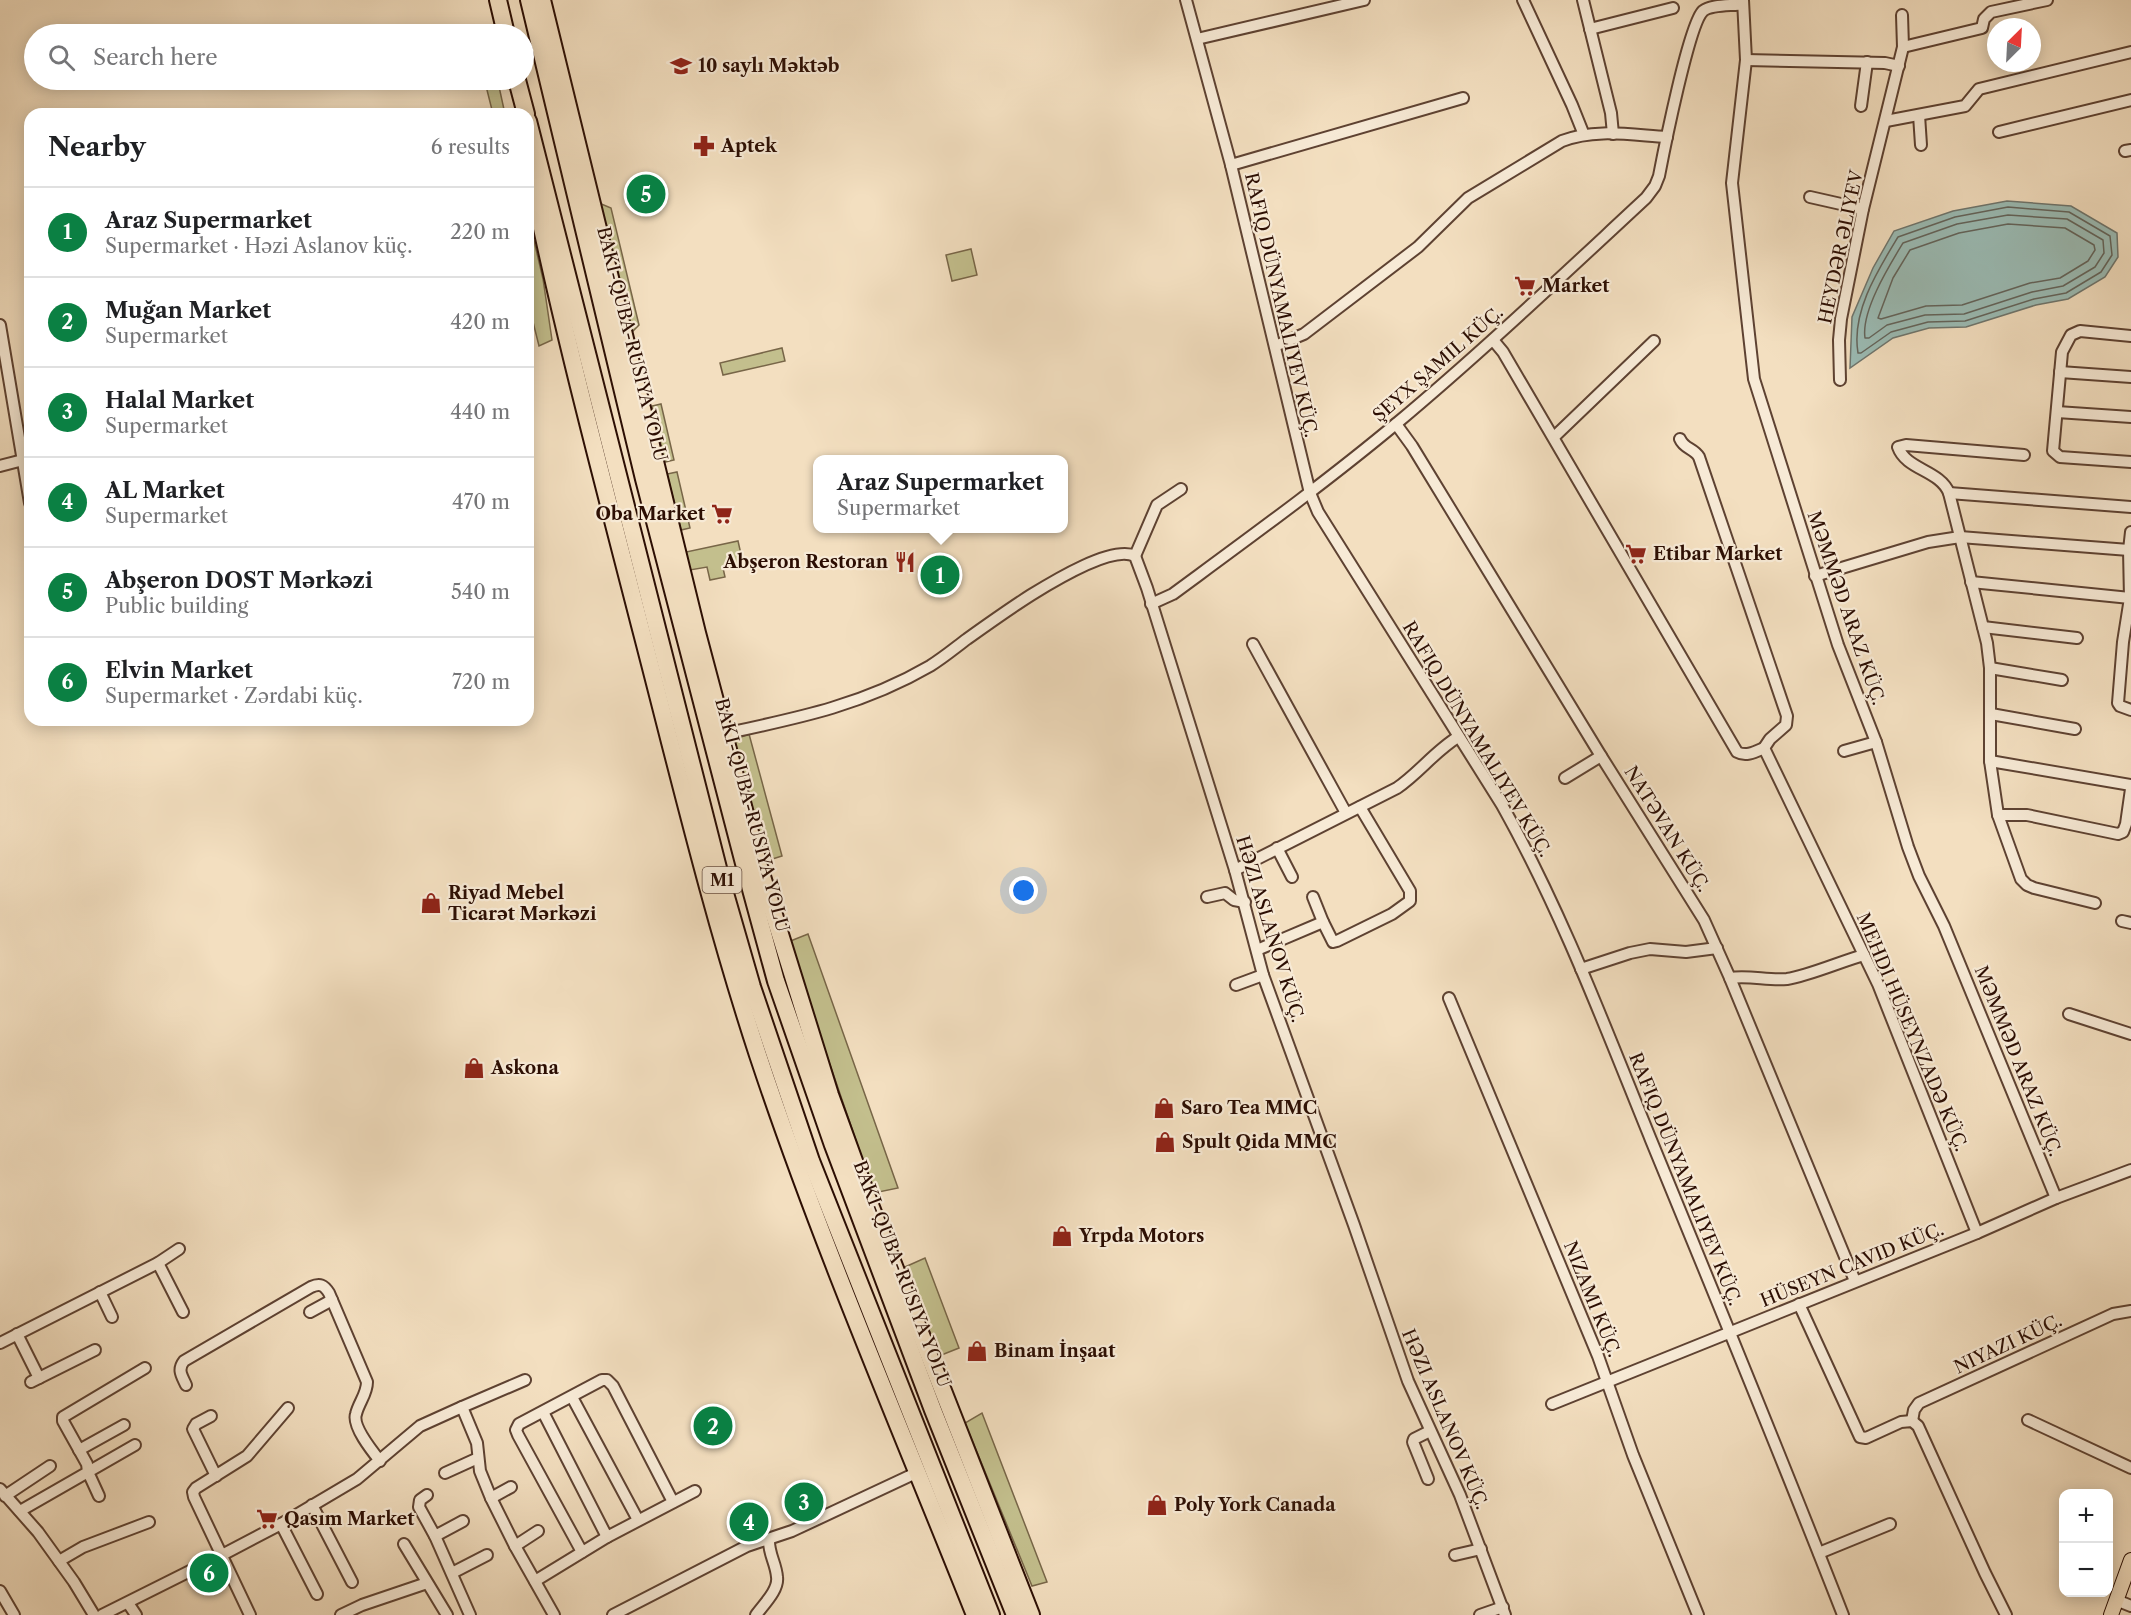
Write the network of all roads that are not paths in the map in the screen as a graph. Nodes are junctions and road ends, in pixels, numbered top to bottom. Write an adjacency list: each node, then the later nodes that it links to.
1 (498, 0): 12 (highway)
2 (529, 0): 201 (highway, M1)
3 (543, 0): 78 (highway)
4 (1186, 0): 14 (street)
5 (1364, 0): 14 (street)
6 (1523, 0): 31 (street)
7 (1583, 0): 13 (street)
8 (2047, 0): 15 (street)
9 (1743, 2): 17 (street, MƏMMƏD ARAZ KÜÇ.); 32 (street, ŞEYX ŞAMIL KÜÇ.)
10 (1673, 8): 13 (street)
11 (1902, 15): 15 (street, HEYDƏR ƏLIYEV)
12 (504, 24)
13 (1590, 29): 30 (street)
14 (1197, 39): 35 (street)
15 (1903, 47): 19 (street, HEYDƏR ƏLIYEV)
16 (2131, 52): 27 (street)
17 (1746, 60): 18 (street); 65 (street, MƏMMƏD ARAZ KÜÇ.)
18 (1867, 62): 19 (street); 24 (street)
19 (1899, 66): 28 (street, HEYDƏR ƏLIYEV)
20 (518, 90): 25 (highway)
21 (520, 90): 26 (highway)
22 (1463, 98): 35 (street)
23 (2131, 100): 29 (street)
24 (1861, 106)
25 (520, 108)
26 (524, 108)
27 (1919, 115): 28 (street); 33 (street)
28 (1886, 122): 38 (street, HEYDƏR ƏLIYEV)
29 (1999, 132)
30 (1613, 134): 31 (street); 32 (street)
31 (1584, 135): 43 (street)
32 (1667, 137): 41 (street, ŞEYX ŞAMIL KÜÇ.)
33 (1921, 145)
34 (534, 146): 200 (highway, M1)
35 (1231, 165): 43 (street)
36 (534, 188): 146 (highway)
37 (1810, 197): 38 (street)
38 (1863, 209): 47 (street, HEYDƏR ƏLIYEV)
39 (0, 325): 44 (street)
40 (2131, 336): 45 (street)
41 (1493, 340): 50 (street, ŞEYX ŞAMIL KÜÇ.); 51 (street)
42 (1654, 342): 51 (street)
43 (1275, 346): 59 (street)
44 (3, 360): 54 (street)
45 (2060, 372): 46 (street); 48 (street)
46 (2131, 377)
47 (1840, 380)
48 (2056, 412): 49 (street); 55 (street)
49 (2131, 417)
50 (1396, 424): 59 (street, ŞEYX ŞAMIL KÜÇ.); 83 (street, NATƏVAN KÜÇ.)
51 (1554, 437): 81 (street)
52 (1680, 439): 81 (street)
53 (2024, 455): 60 (street)
54 (23, 460): 56 (street); 57 (street)
55 (2131, 462)
56 (0, 466)
57 (24, 466)
58 (1181, 489): 64 (street)
59 (1310, 493): 69 (street, ŞEYX ŞAMIL KÜÇ.); 79 (street)
60 (1949, 493): 61 (street); 62 (street)
61 (2131, 507)
62 (1960, 537): 63 (street); 65 (street); 66 (street)
63 (2130, 541): 67 (street)
64 (1135, 556): 69 (street, HƏZI ASLANOV KÜÇ.); 78 (street)
65 (1815, 576): 80 (street, MƏMMƏD ARAZ KÜÇ.)
66 (1971, 582): 68 (street); 70 (street)
67 (2130, 583): 68 (street)
68 (2130, 598): 75 (street)
69 (1151, 603): 91 (street, HƏZI ASLANOV KÜÇ.)
70 (1983, 627): 71 (street); 73 (street)
71 (2077, 638)
72 (1253, 644): 88 (street)
73 (1990, 668): 74 (street); 76 (street)
74 (2062, 680)
75 (2131, 710)
76 (1991, 714): 77 (street); 84 (street)
77 (2075, 729)
78 (723, 734): 202 (highway)
79 (1458, 737): 87 (street); 101 (street)
80 (1876, 742): 82 (street); 109 (street, MƏMMƏD ARAZ KÜÇ.)
81 (1764, 748): 100 (street, MEHDI HÜSEYNZADƏ KÜÇ.)
82 (1844, 751)
83 (1600, 756): 85 (street); 98 (street, NATƏVAN KÜÇ.)
84 (1990, 761): 86 (street); 89 (street)
85 (1565, 778)
86 (2131, 787): 89 (street)
87 (1360, 807): 88 (street); 97 (street)
88 (1346, 813): 90 (street)
89 (1998, 815): 96 (street)
90 (1277, 848): 91 (street); 92 (street)
91 (1235, 870): 95 (street, HƏZI ASLANOV KÜÇ.)
92 (1292, 878)
93 (1207, 897): 95 (street)
94 (1313, 897): 97 (street)
95 (1245, 902): 99 (street, HƏZI ASLANOV KÜÇ.)
96 (2095, 903)
97 (1323, 922): 99 (street)
98 (1717, 948): 101 (street); 103 (street, NATƏVAN KÜÇ.)
99 (1257, 950): 102 (street, HƏZI ASLANOV KÜÇ.)
100 (1864, 954): 103 (street); 110 (street, MEHDI HÜSEYNZADƏ KÜÇ.)
101 (1581, 969): 121 (street)
102 (1263, 975): 104 (street); 138 (street, HƏZI ASLANOV KÜÇ.)
103 (1730, 978): 113 (street, NATƏVAN KÜÇ.)
104 (1236, 985)
105 (1449, 998): 127 (street, NIZAMI KÜÇ.)
106 (2069, 1014): 107 (street)
107 (2131, 1034)
108 (2131, 1170): 109 (street, HÜSEYN CAVID KÜÇ.)
109 (2056, 1198): 110 (street, HÜSEYN CAVID KÜÇ.)
110 (1977, 1233): 113 (street, HÜSEYN CAVID KÜÇ.)
111 (179, 1249): 112 (street)
112 (158, 1263): 114 (street); 118 (street)
113 (1855, 1281): 116 (street, HÜSEYN CAVID KÜÇ.)
114 (100, 1292): 120 (street); 122 (street)
115 (332, 1300): 119 (street); 128 (street); 142 (street)
116 (1799, 1304): 121 (street, HÜSEYN CAVID KÜÇ.); 136 (street)
117 (2131, 1311): 136 (street, NIYAZI KÜÇ.)
118 (183, 1312)
119 (310, 1312)
120 (112, 1317)
121 (1730, 1332): 127 (street, HÜSEYN CAVID KÜÇ.); 172 (street)
122 (17, 1334): 123 (street); 124 (street)
123 (0, 1343)
124 (95, 1350)
125 (145, 1368): 140 (street)
126 (525, 1380): 131 (street)
127 (1608, 1383): 130 (street, HÜSEYN CAVID KÜÇ.); 204 (street, NIZAMI KÜÇ.)
128 (186, 1385)
129 (572, 1397): 133 (street); 156 (street); 161 (street)
130 (1552, 1404)
131 (462, 1407): 141 (street); 142 (street)
132 (288, 1408): 148 (street)
133 (543, 1412): 166 (street); 171 (street)
134 (211, 1416): 148 (street)
135 (2028, 1420): 144 (street)
136 (1912, 1421): 206 (street)
137 (124, 1425): 140 (street)
138 (1430, 1431): 149 (street); 170 (street, HƏZI ASLANOV KÜÇ.)
139 (135, 1445): 145 (street)
140 (80, 1450): 145 (street)
141 (478, 1458): 147 (street); 155 (street)
142 (380, 1461): 157 (street)
143 (50, 1466): 151 (street)
144 (2131, 1468)
145 (88, 1472): 154 (street); 158 (street)
146 (918, 1472): 167 (street); 199 (highway)
147 (445, 1473)
148 (216, 1476): 175 (street)
149 (1428, 1479)
150 (511, 1487): 155 (street)
151 (1, 1491): 158 (street)
152 (695, 1491): 156 (street)
153 (427, 1495): 165 (street)
154 (99, 1496)
155 (491, 1498): 169 (street)
156 (673, 1502): 161 (street)
157 (312, 1505): 162 (street); 180 (street)
158 (20, 1511): 177 (street)
159 (149, 1521): 177 (street)
160 (463, 1521): 165 (street)
161 (638, 1521): 166 (street)
162 (281, 1524): 175 (street); 183 (street)
163 (1890, 1524): 172 (street)
164 (538, 1531): 169 (street)
165 (435, 1536): 178 (street)
166 (607, 1537): 171 (street)
167 (769, 1539): 197 (street); 198 (street)
168 (404, 1544): 181 (street)
169 (515, 1546): 179 (street)
170 (1481, 1549): 174 (street); 187 (street, HƏZI ASLANOV KÜÇ.)
171 (582, 1552): 179 (street)
172 (1819, 1553): 205 (street)
173 (487, 1555): 178 (street)
174 (1455, 1555)
175 (222, 1556): 185 (street); 192 (street)
176 (2131, 1560): 184 (main road)
177 (58, 1561): 189 (street)
178 (452, 1573): 195 (street)
179 (535, 1581): 196 (street)
180 (352, 1582)
181 (427, 1583): 193 (street); 194 (street)
182 (0, 1591): 188 (street)
183 (317, 1594)
184 (2116, 1600): 186 (street); 207 (main road)
185 (128, 1603): 190 (street); 191 (street)
186 (2131, 1606)
187 (1504, 1611): 203 (street)
188 (14, 1615)
189 (94, 1615)
190 (102, 1615)
191 (136, 1615)
192 (250, 1615)
193 (341, 1615)
194 (447, 1615)
195 (470, 1615)
196 (554, 1615)
197 (613, 1615)
198 (757, 1615)
199 (975, 1615)
200 (991, 1615)
201 (1015, 1615)
202 (1031, 1615)
203 (1480, 1615)
204 (1698, 1615)
205 (1843, 1615)
206 (2006, 1615)
207 (2112, 1615)

